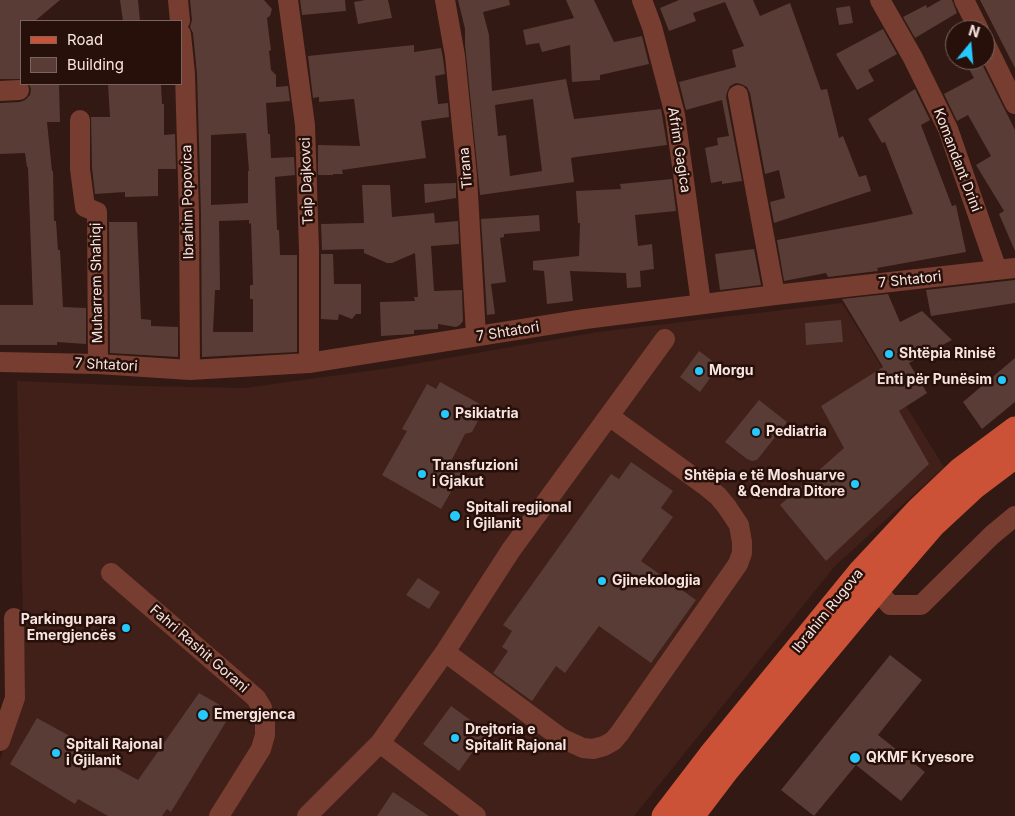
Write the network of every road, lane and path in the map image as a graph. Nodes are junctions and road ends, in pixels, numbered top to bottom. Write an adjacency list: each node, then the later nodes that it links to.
1 (178, 0): 7 (street)
2 (288, 0): 20 (street, Taip Dajkovci)
3 (445, 0): 17 (street, Tirana)
4 (642, 0): 16 (street, Afrim Gagica)
5 (880, 0): 14 (street, Komandant Drini)
6 (964, 0): 8 (street)
7 (180, 20)
8 (974, 20)
9 (182, 44): 22 (street, Ibrahim Popovica)
10 (995, 63): 12 (street)
11 (738, 95): 15 (street)
12 (1015, 104)
13 (80, 120): 21 (street, Muharrem Shahiqi)
14 (1006, 269): 15 (street, 7 Shtatori)
15 (776, 295): 16 (street, 7 Shtatori)
16 (701, 304): 17 (street, 7 Shtatori)
17 (476, 336): 20 (street, 7 Shtatori)
18 (666, 339): 23 (street)
19 (0, 362): 21 (street, 7 Shtatori)
20 (309, 363): 22 (street, 7 Shtatori)
21 (98, 364): 22 (street, 7 Shtatori)
22 (190, 370)
23 (609, 416): 30 (street); 30 (street)
24 (1015, 429): 36 (main road, Ibrahim Rugova)
25 (1015, 456): 28 (main road, Ibrahim Rugova)
26 (1015, 516): 28 (street)
27 (111, 573): 33 (street, Fahri Rashit Gorani)
28 (876, 590): 37 (main road, Ibrahim Rugova)
29 (14, 618): 31 (street)
30 (445, 652): 32 (street)
31 (0, 741)
32 (380, 743): 34 (street); 35 (street)
33 (219, 816)
34 (307, 816)
35 (476, 816)
36 (664, 816)
37 (692, 816)

